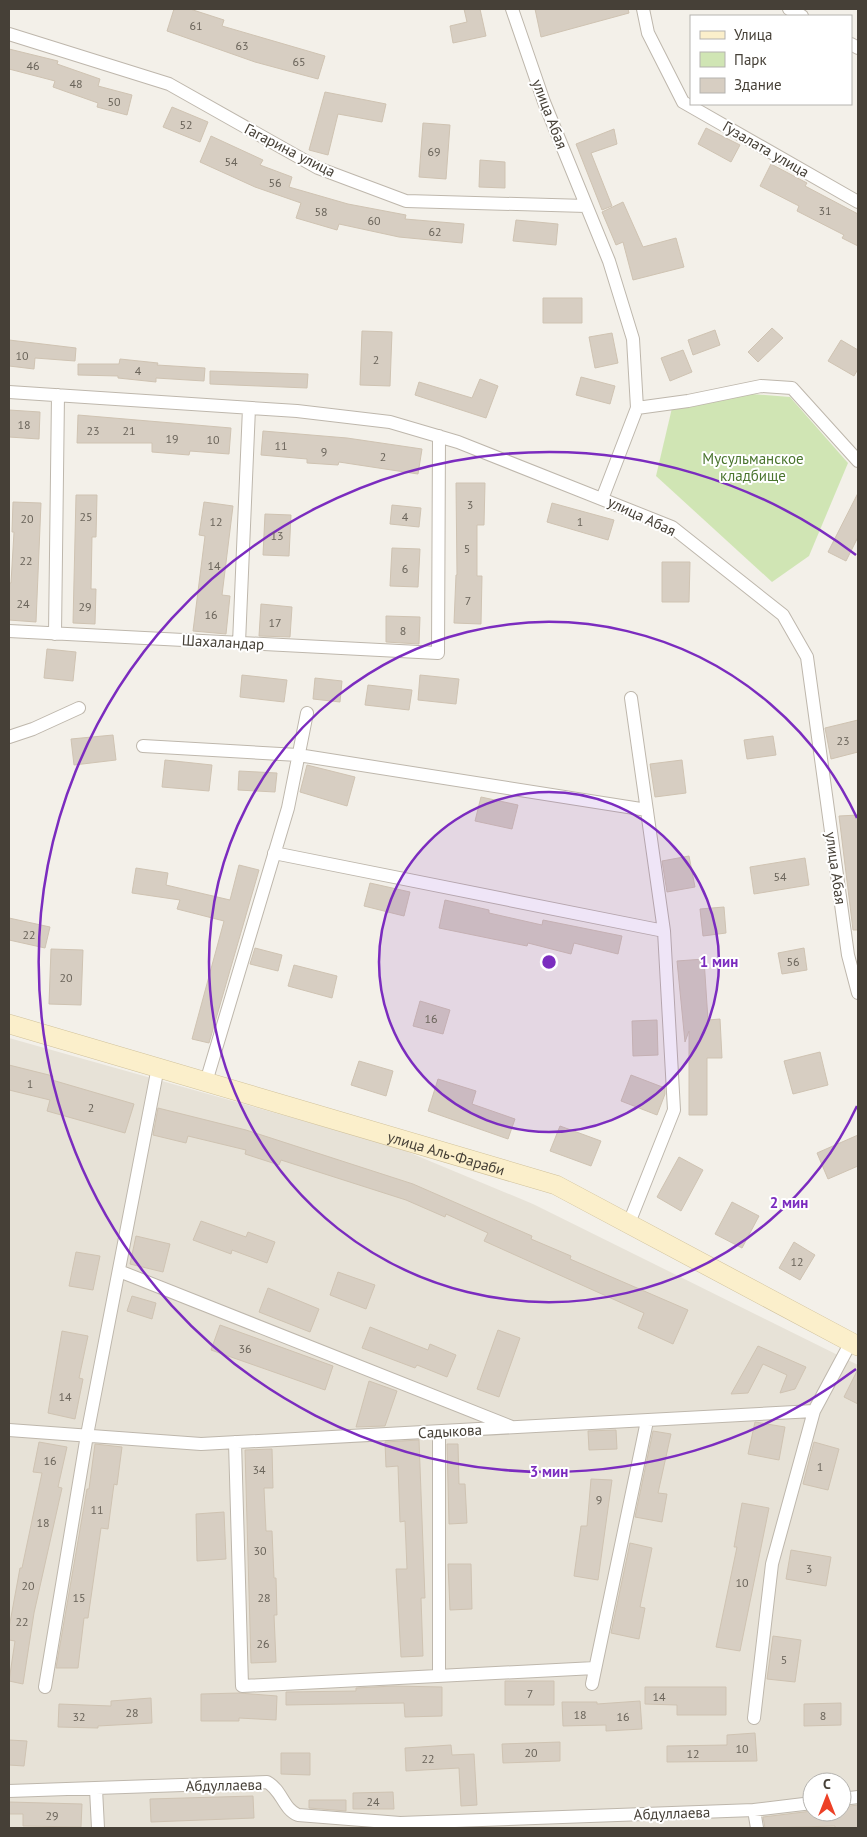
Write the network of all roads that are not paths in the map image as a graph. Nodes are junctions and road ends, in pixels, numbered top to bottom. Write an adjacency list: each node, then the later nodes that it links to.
1 (512, 9): 7 (street, улица Абая)
2 (643, 9): 6 (street, Гузалата улица)
3 (789, 9): 4 (street)
4 (800, 15)
5 (9, 34): 7 (street, Гагарина улица)
6 (858, 202)
7 (586, 206): 11 (street, улица Абая)
8 (9, 392): 9 (street)
9 (58, 395): 10 (street); 16 (street)
10 (250, 408): 12 (street); 17 (street)
11 (637, 408): 13 (street); 14 (street, улица Абая)
12 (439, 436): 14 (street); 17 (street, Шахаландар)
13 (858, 461)
14 (602, 499): 27 (street, улица Абая)
15 (9, 631): 16 (street, Шахаландар)
16 (55, 634): 17 (street, Шахаландар)
17 (239, 643)
18 (631, 698): 24 (street)
19 (79, 708): 21 (street)
20 (307, 713): 23 (street)
21 (9, 737)
22 (143, 746): 23 (street)
23 (298, 755): 24 (street); 25 (street)
24 (647, 810): 26 (street)
25 (274, 853): 26 (street); 30 (street)
26 (664, 931): 31 (street)
27 (858, 993)
28 (9, 1024): 29 (main road, улица Аль-Фараби)
29 (158, 1068): 30 (main road, улица Аль-Фараби); 32 (street)
30 (206, 1082): 31 (main road, улица Аль-Фараби)
31 (629, 1223): 33 (main road, улица Аль-Фараби)
32 (119, 1271): 36 (street); 39 (street)
33 (855, 1344): 34 (street)
34 (814, 1411): 35 (street, Садыкова); 45 (street)
35 (647, 1421): 36 (street, Садыкова); 41 (street)
36 (516, 1428): 38 (street, Садыкова)
37 (9, 1430): 39 (street, Садыкова)
38 (439, 1432): 40 (street, Садыкова); 42 (street)
39 (87, 1436): 40 (street, Садыкова); 44 (street)
40 (235, 1442): 42 (street)
41 (595, 1668): 42 (street); 43 (street)
42 (438, 1676)
43 (592, 1684)
44 (45, 1687)
45 (754, 1718)
46 (96, 1789): 47 (street, Абдуллаева); 50 (street, Абдуллаева); 51 (street)
47 (9, 1791)
48 (802, 1804): 49 (street, Абдуллаева)
49 (754, 1810): 50 (street, Абдуллаева); 52 (street)
50 (400, 1826)
51 (98, 1828)
52 (756, 1828)

